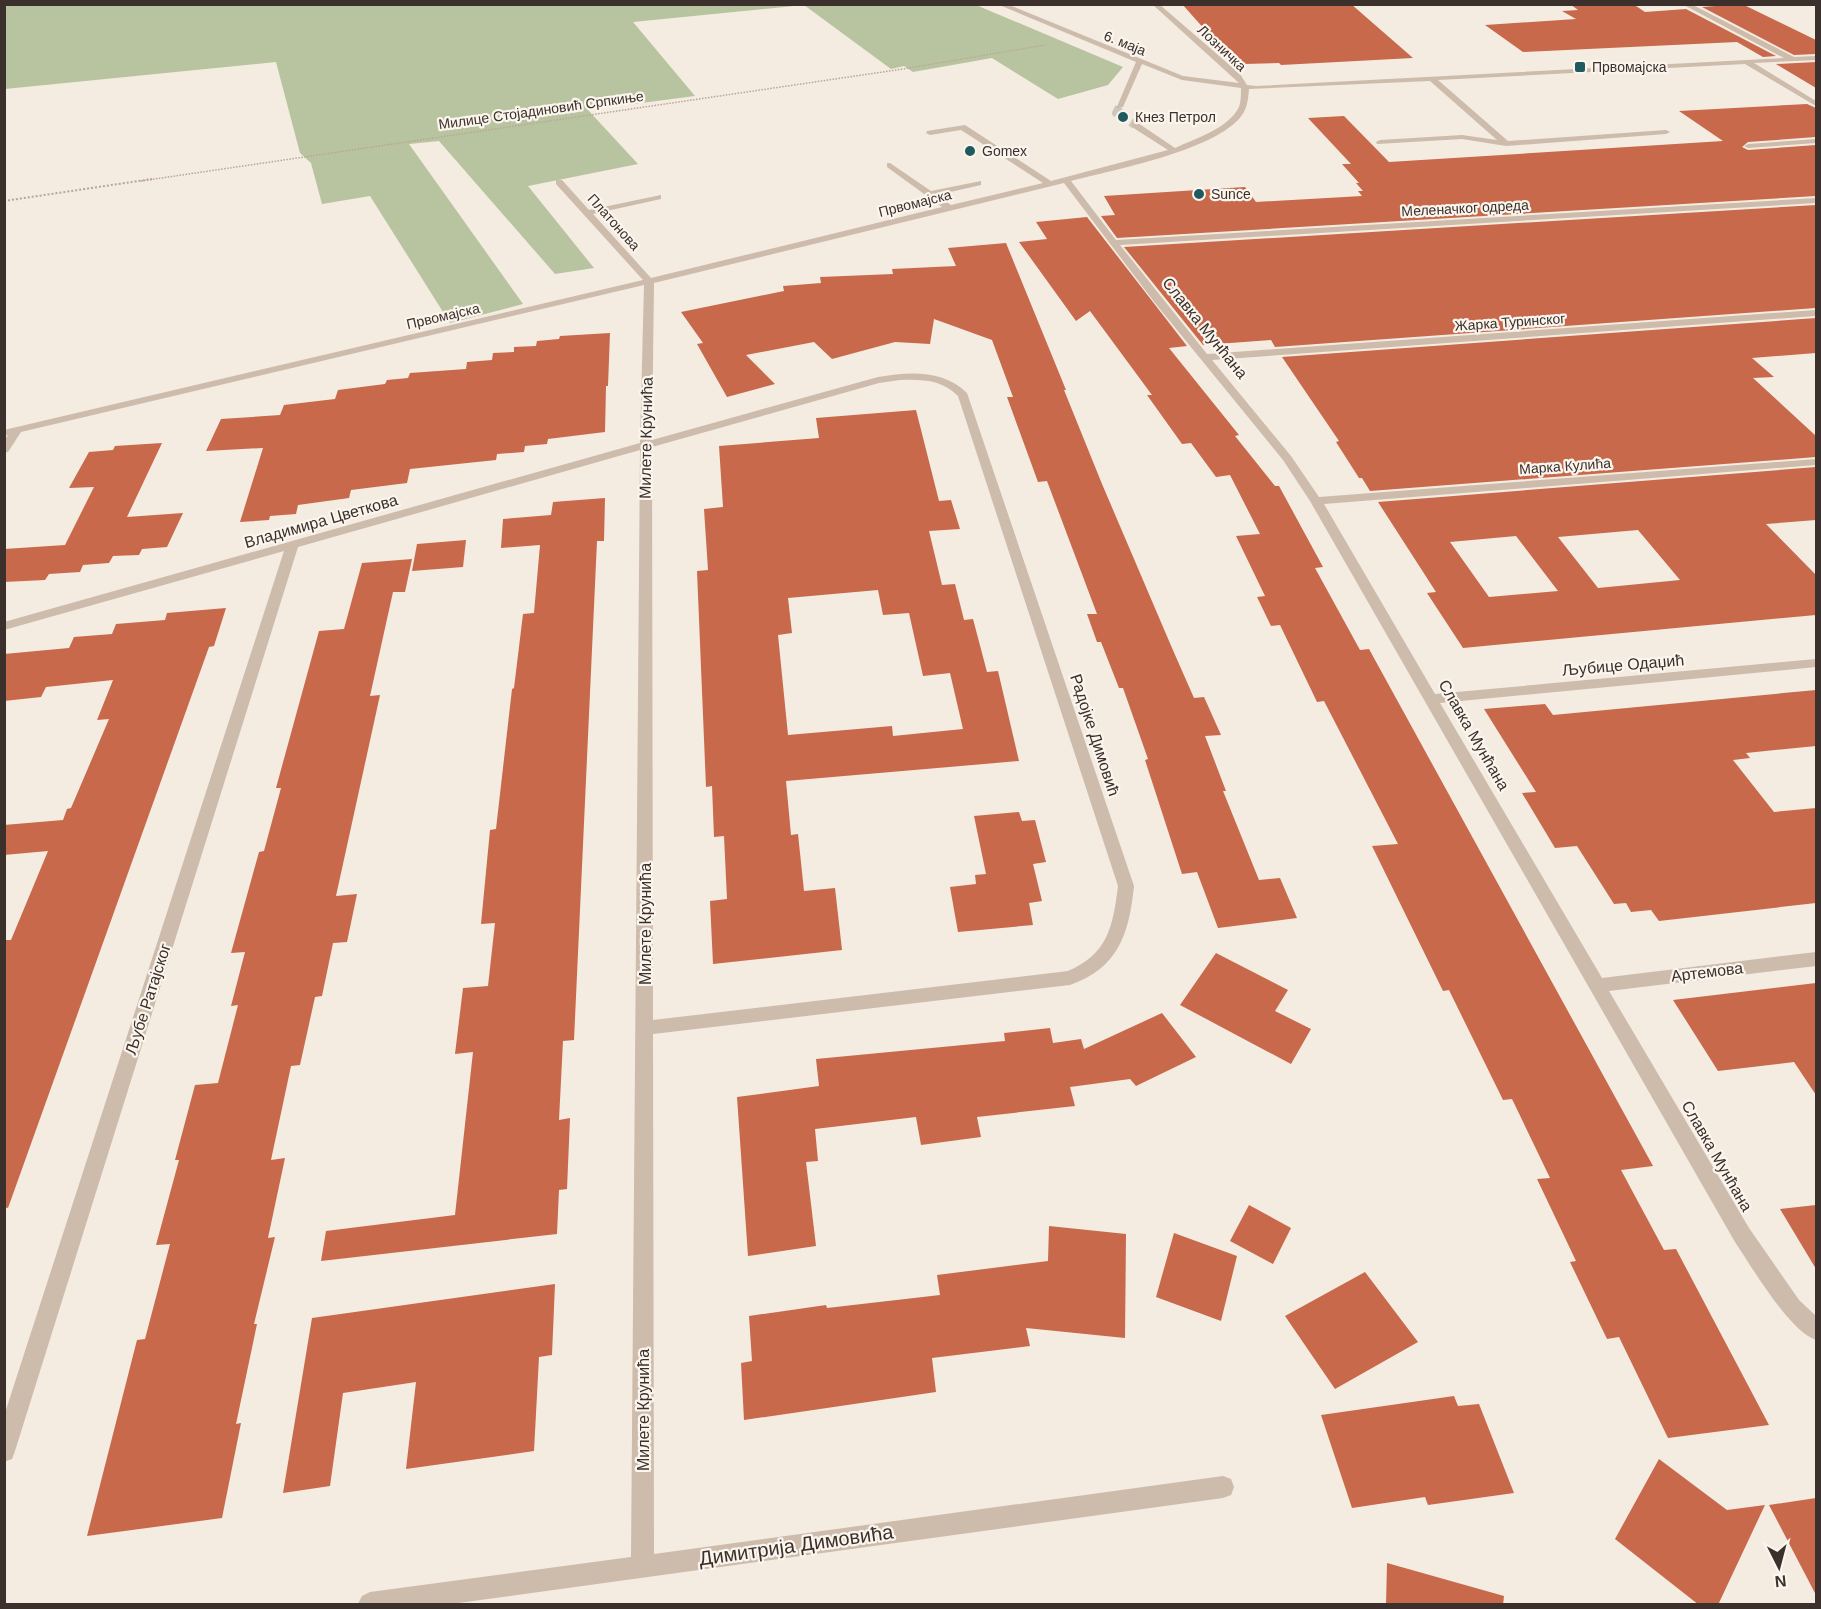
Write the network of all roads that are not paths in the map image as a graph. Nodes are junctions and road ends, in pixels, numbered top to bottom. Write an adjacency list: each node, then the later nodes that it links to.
1 (1000, 4): 6 (street, 6. маја)
2 (1155, 4): 9 (street, Лозничка)
3 (1685, 4): 5 (street)
4 (1816, 58): 5 (street)
5 (1794, 59): 7 (street)
6 (1139, 62): 9 (street, 6. маја); 11 (street)
7 (1748, 62): 8 (street); 10 (street)
8 (1432, 79): 9 (street); 17 (street)
9 (1245, 87): 19 (street, Првомајска)
10 (1816, 104)
11 (1119, 107)
12 (1135, 125): 19 (street)
13 (1666, 132): 17 (street)
14 (930, 133): 24 (street)
15 (1816, 141): 18 (street)
16 (1380, 142): 17 (street)
17 (1506, 144)
18 (1748, 146)
19 (1175, 151): 21 (street, Првомајска)
20 (890, 165): 25 (street)
21 (1066, 180): 24 (street, Првомајска); 30 (street, Славка Мунћана)
22 (559, 182): 29 (street, Платонова)
23 (978, 183): 25 (street)
24 (1050, 184): 28 (street, Првомајска)
25 (930, 194): 28 (street)
26 (658, 197): 29 (street)
27 (1816, 200): 30 (street, Меленачког одреда)
28 (950, 208): 31 (street, Првомајска)
29 (587, 213): 31 (street, Платонова)
30 (1115, 243): 33 (street, Славка Мунћана)
31 (649, 281): 34 (street, Првомајска); 36 (street, Милете Крунића)
32 (1816, 313): 33 (street, Жарка Туринског)
33 (1205, 357): 39 (street, Славка Мунћана)
34 (17, 430): 35 (street, Првомајска); 37 (street)
35 (4, 433)
36 (646, 446): 40 (street, Владимира Цветкова); 46 (street, Милете Крунића); 46 (street, Радојке Димовић)
37 (4, 450)
38 (1816, 462): 39 (street, Марка Кулића)
39 (1316, 501): 43 (street, Славка Мунћана)
40 (292, 546): 41 (street, Владимира Цветкова); 48 (street, Љубе Ратајског)
41 (4, 626)
42 (1816, 663): 43 (street, Љубице Одаџић)
43 (1432, 699): 45 (street, Славка Мунћана)
44 (1816, 959): 45 (street, Артемова)
45 (1598, 985): 47 (street, Славка Мунћана)
46 (645, 1028): 50 (street, Милете Крунића)
47 (1816, 1330)
48 (4, 1451)
49 (1223, 1487): 50 (street, Димитрија Димовића)
50 (642, 1567): 51 (street, Димитрија Димовића)
51 (370, 1605)

